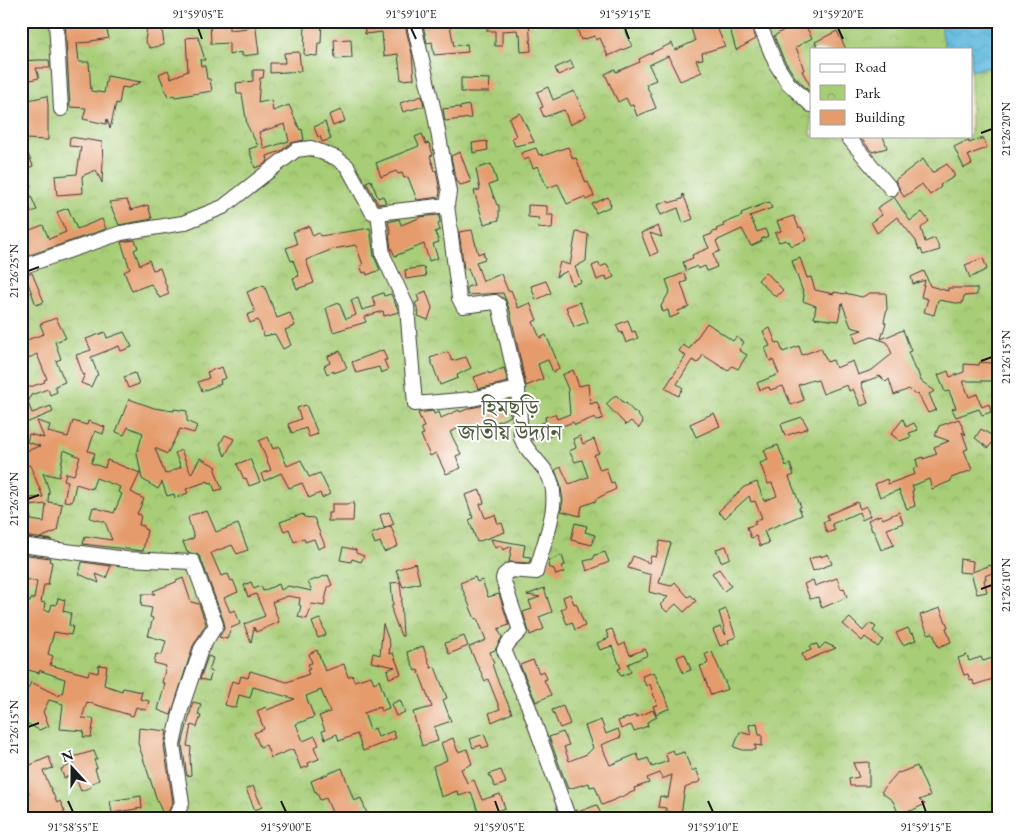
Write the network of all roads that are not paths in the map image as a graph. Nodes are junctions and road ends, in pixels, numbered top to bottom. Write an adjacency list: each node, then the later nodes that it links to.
1 (56, 21): 5 (street)
2 (413, 21): 8 (street)
3 (758, 21): 4 (street)
4 (810, 104)
5 (61, 108)
6 (848, 138): 7 (street)
7 (891, 189)
8 (447, 205): 9 (street); 11 (street)
9 (378, 213): 10 (street); 11 (street)
10 (21, 267)
11 (518, 389): 14 (street)
12 (21, 546): 13 (street)
13 (174, 819)
14 (569, 819)

